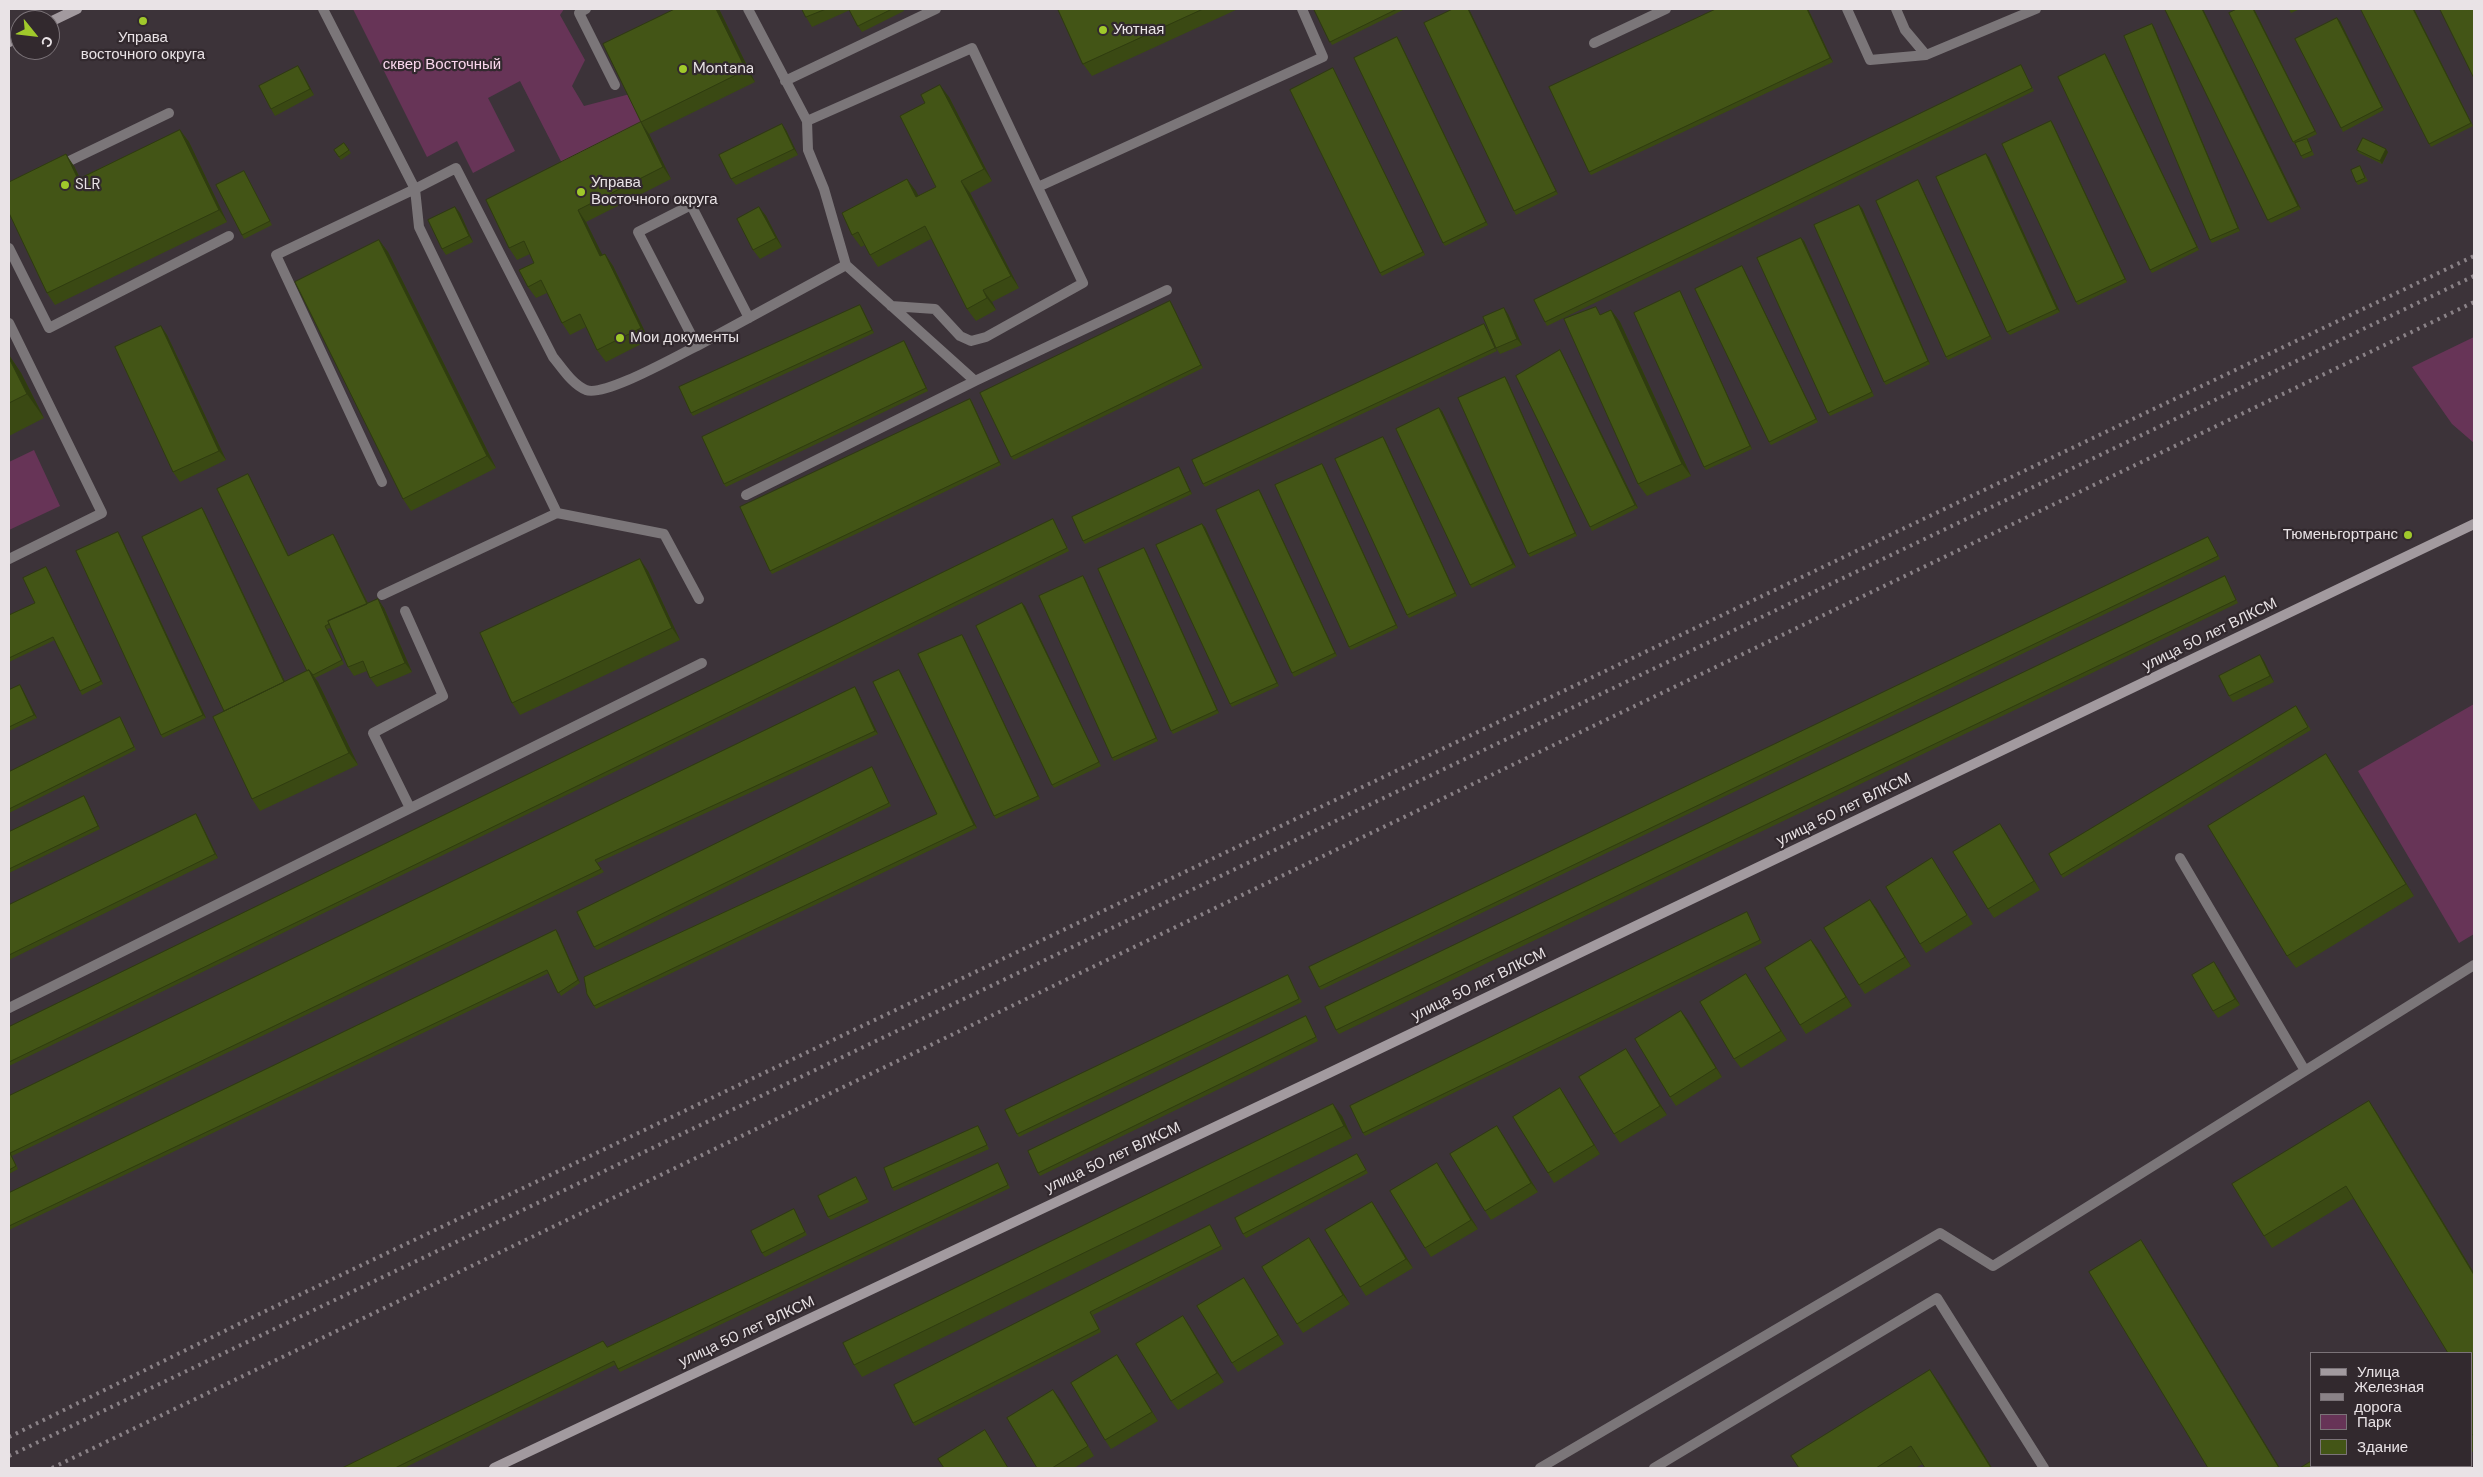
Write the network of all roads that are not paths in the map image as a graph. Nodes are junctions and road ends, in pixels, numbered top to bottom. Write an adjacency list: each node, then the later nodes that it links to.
1 (77, 9): 11 (street)
2 (323, 9): 20 (lane)
3 (586, 9): 15 (lane)
4 (748, 9): 14 (lane)
5 (936, 9): 14 (lane)
6 (1302, 9): 19 (lane)
7 (1666, 9): 12 (lane)
8 (1847, 9): 13 (lane)
9 (1896, 9): 13 (lane)
10 (2036, 9): 13 (lane)
11 (60, 17)
12 (1594, 43)
13 (1926, 55)
14 (785, 81): 17 (lane)
15 (615, 84)
16 (169, 113): 18 (lane)
17 (807, 121): 19 (lane); 23 (lane)
18 (53, 169)
19 (1038, 187): 25 (lane)
20 (415, 189): 28 (lane); 30 (lane); 32 (lane)
21 (229, 236): 22 (lane)
22 (9, 248)
23 (846, 265): 25 (lane); 26 (lane)
24 (1167, 290): 29 (lane)
25 (891, 306): 29 (lane)
26 (749, 318): 28 (lane); 28 (lane)
27 (9, 323): 34 (lane)
28 (697, 346)
29 (975, 381): 31 (lane)
30 (382, 482)
31 (746, 495)
32 (556, 513): 35 (lane); 36 (lane)
33 (2474, 524): 44 (street, улица 50 лет ВЛКСМ)
34 (9, 559)
35 (382, 595)
36 (699, 599)
37 (405, 611): 39 (lane)
38 (702, 663): 39 (lane)
39 (410, 808): 42 (lane)
40 (2180, 858): 43 (lane)
41 (2474, 964): 43 (lane)
42 (9, 1008)
43 (2304, 1069): 45 (lane)
44 (494, 1468)
45 (1540, 1468)
46 (1654, 1468): 47 (lane)
47 (2044, 1468)

